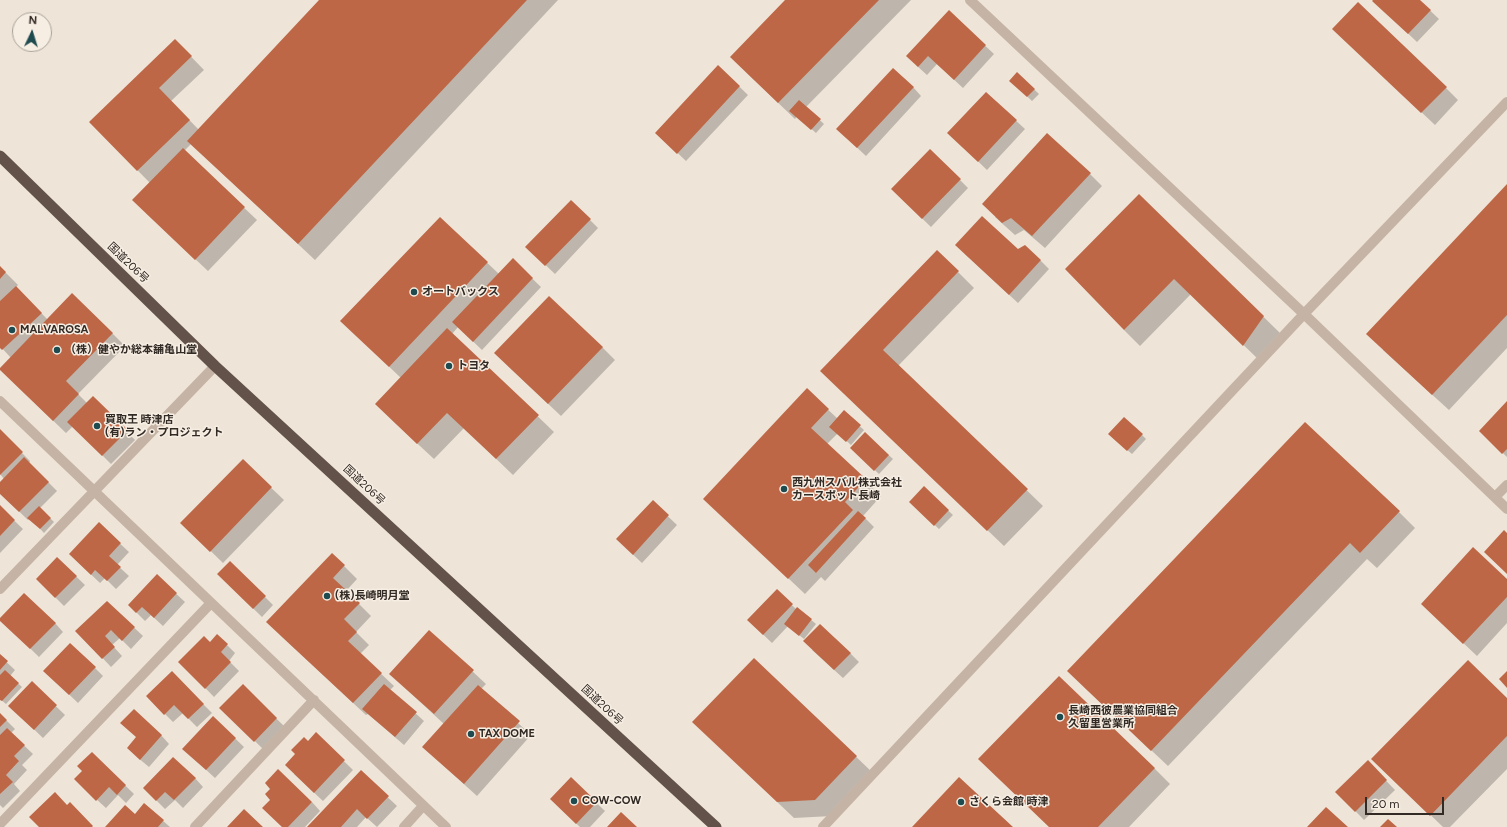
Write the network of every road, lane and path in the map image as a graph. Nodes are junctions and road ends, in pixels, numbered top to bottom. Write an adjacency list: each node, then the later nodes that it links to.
1 (970, 0): 4 (street)
2 (1507, 102): 4 (street)
3 (0, 156): 5 (highway, 国道206号)
4 (1304, 314): 9 (street); 20 (street)
5 (215, 366): 8 (street); 19 (highway, 国道206号)
6 (0, 401): 8 (street)
7 (1507, 485): 9 (street)
8 (96, 491): 11 (street); 12 (street)
9 (1495, 497): 10 (street)
10 (1507, 509)
11 (0, 589)
12 (211, 603): 13 (street); 15 (street)
13 (314, 700): 14 (street); 16 (street)
14 (423, 806): 17 (street); 18 (street)
15 (0, 824)
16 (195, 827)
17 (404, 827)
18 (446, 827)
19 (716, 827)
20 (823, 827)

